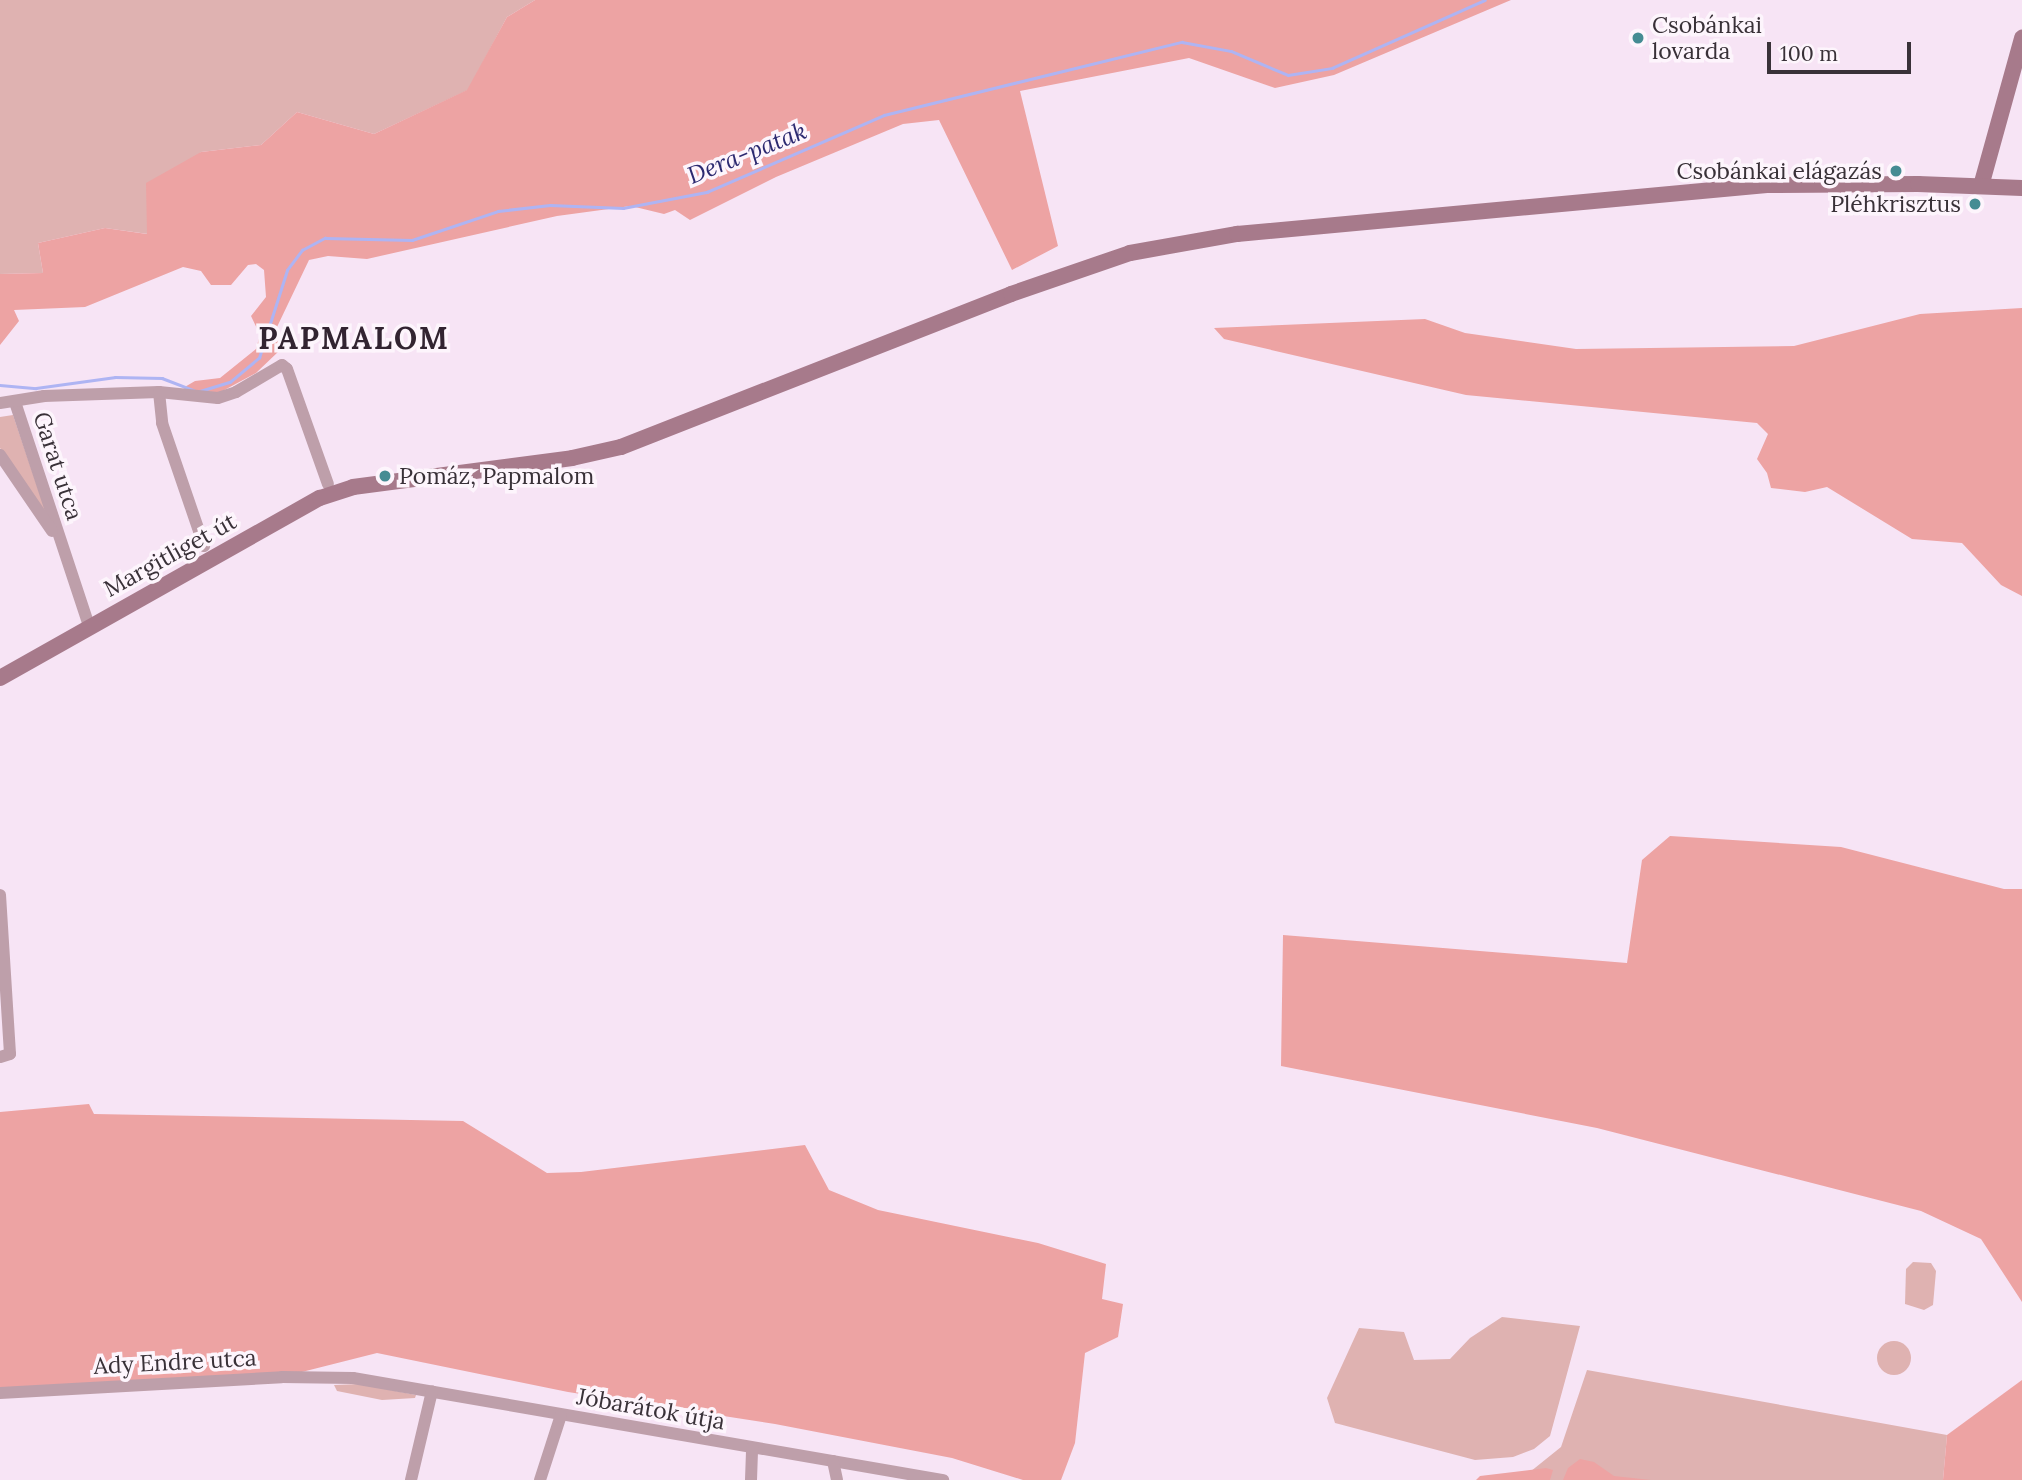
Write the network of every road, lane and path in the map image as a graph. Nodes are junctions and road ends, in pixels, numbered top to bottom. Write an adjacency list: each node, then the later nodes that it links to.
1 (2022, 38): 2 (main road)
2 (1981, 187): 3 (main road, Margitliget út); 11 (main road, Margitliget út)
3 (2022, 188)
4 (159, 392): 5 (street); 8 (street); 10 (street)
5 (15, 401): 6 (street); 9 (street, Garat utca)
6 (0, 403)
7 (0, 455): 9 (street, Garat utca)
8 (328, 484)
9 (60, 543): 11 (street, Garat utca)
10 (204, 546)
11 (89, 626): 12 (main road, Margitliget út)
12 (0, 678)
13 (0, 895): 14 (street)
14 (0, 1057)
15 (353, 1378): 16 (street, Jóbarátok útja); 17 (street, Ady Endre utca)
16 (432, 1391): 18 (street, Jóbarátok útja); 22 (street)
17 (0, 1393)
18 (561, 1415): 19 (street, Jóbarátok útja); 23 (street)
19 (752, 1448): 20 (street, Jóbarátok útja); 24 (street)
20 (833, 1461): 21 (street, Jóbarátok útja); 25 (street)
21 (923, 1478): 26 (street, Jóbarátok útja)
22 (411, 1480)
23 (540, 1480)
24 (751, 1480)
25 (837, 1480)
26 (943, 1480)

